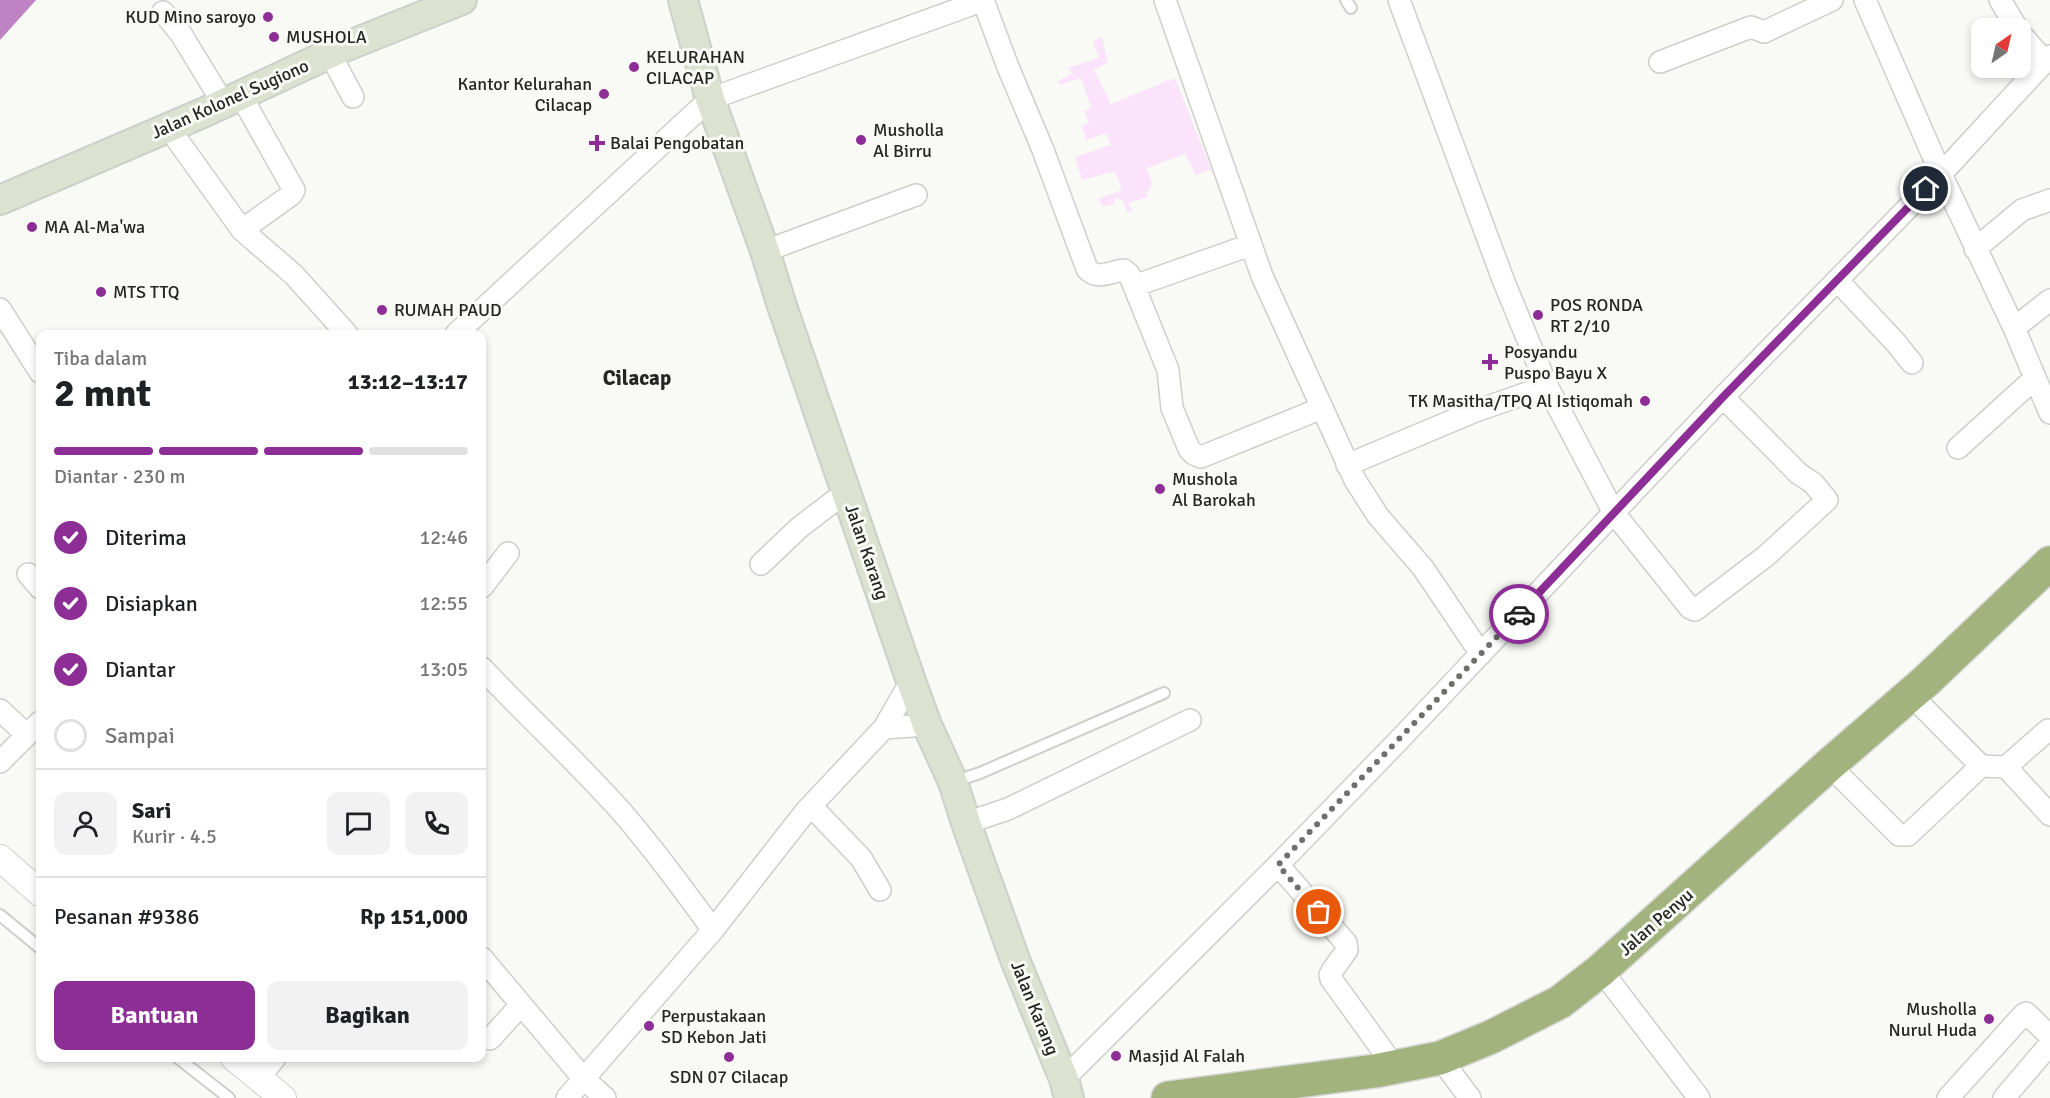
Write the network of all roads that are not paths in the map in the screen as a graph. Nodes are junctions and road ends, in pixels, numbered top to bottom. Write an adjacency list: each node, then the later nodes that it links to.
1 (462, 0): 12 (main road, Jalan Kolonel Sugiono)
2 (683, 0): 17 (main road, Jalan Karang)
3 (984, 0): 17 (street); 28 (street)
4 (1165, 0): 24 (street)
5 (1399, 0): 37 (street)
6 (1832, 0): 14 (street)
7 (1864, 0): 19 (street)
8 (2000, 0): 10 (street)
9 (163, 12): 16 (street)
10 (2011, 18)
11 (2031, 44): 13 (street)
12 (330, 54): 15 (street); 16 (main road, Jalan Kolonel Sugiono)
13 (2048, 60): 19 (street)
14 (1660, 62)
15 (353, 97)
16 (232, 99): 18 (main road, Jalan Kolonel Sugiono); 23 (street)
17 (710, 99): 26 (main road, Jalan Karang); 33 (street)
18 (168, 127): 21 (main road, Jalan Kolonel Sugiono); 23 (street)
19 (1941, 174): 25 (street); 27 (street)
20 (916, 195): 26 (street)
21 (0, 200)
22 (2050, 201): 25 (street)
23 (242, 230): 32 (street)
24 (1250, 245): 28 (street); 39 (street)
25 (1975, 249): 31 (street)
26 (765, 251): 43 (main road, Jalan Karang)
27 (1837, 280): 34 (street); 38 (street)
28 (1134, 286): 39 (street)
29 (2050, 300): 31 (street)
30 (0, 309): 35 (street)
31 (2014, 328): 36 (street)
32 (343, 330)
33 (460, 330)
34 (1912, 363)
35 (36, 366)
36 (2034, 379): 40 (street); 41 (street)
37 (1547, 386): 42 (street); 44 (street)
38 (1723, 397): 44 (street); 44 (street)
39 (1322, 408): 42 (street)
40 (2050, 413)
41 (1958, 448)
42 (1347, 465): 49 (street)
43 (846, 492): 47 (street); 51 (main road, Jalan Karang)
44 (1614, 513): 49 (street)
45 (508, 553): 48 (street)
46 (2050, 563): 53 (highway, Jalan Penyu)
47 (761, 564)
48 (486, 582)
49 (1481, 654): 69 (street)
50 (486, 672): 73 (street)
51 (911, 681): 56 (main road, Jalan Karang); 58 (street)
52 (1164, 693): 64 (lane)
53 (1911, 695): 61 (highway, Jalan Penyu); 62 (street)
54 (0, 710): 57 (street)
55 (1190, 720): 67 (street)
56 (927, 725): 58 (street); 64 (main road, Jalan Karang)
57 (34, 728): 60 (street)
58 (884, 728): 65 (street)
59 (2048, 730): 63 (street)
60 (0, 762)
61 (1830, 765): 62 (street); 76 (highway, Jalan Penyu)
62 (1981, 766): 63 (street)
63 (2006, 767): 66 (street)
64 (953, 782): 67 (main road, Jalan Karang)
65 (812, 806): 71 (street); 73 (street)
66 (2050, 815)
67 (966, 823): 88 (main road, Jalan Karang)
68 (0, 858): 70 (street)
69 (1278, 865): 85 (street); 88 (street)
70 (36, 890)
71 (880, 890)
72 (0, 915): 74 (lane)
73 (713, 930): 87 (street)
74 (36, 945)
75 (486, 963): 77 (street)
76 (1601, 970): 81 (highway, Jalan Penyu); 95 (street)
77 (521, 1005): 79 (street); 87 (street)
78 (2050, 1036): 96 (street)
79 (490, 1039)
80 (2050, 1044): 97 (street)
81 (1440, 1058): 85 (highway, Jalan Penyu); 94 (street)
82 (183, 1062): 89 (lane)
83 (239, 1062): 86 (street)
84 (272, 1062): 86 (street)
85 (1395, 1066): 93 (highway, Jalan Penyu)
86 (259, 1078): 90 (street)
87 (583, 1078): 91 (street); 92 (street)
88 (1066, 1088)
89 (229, 1098)
90 (283, 1098)
91 (567, 1098)
92 (606, 1098)
93 (1168, 1098)
94 (1470, 1098)
95 (1699, 1098)
96 (1948, 1098)
97 (2004, 1098)

